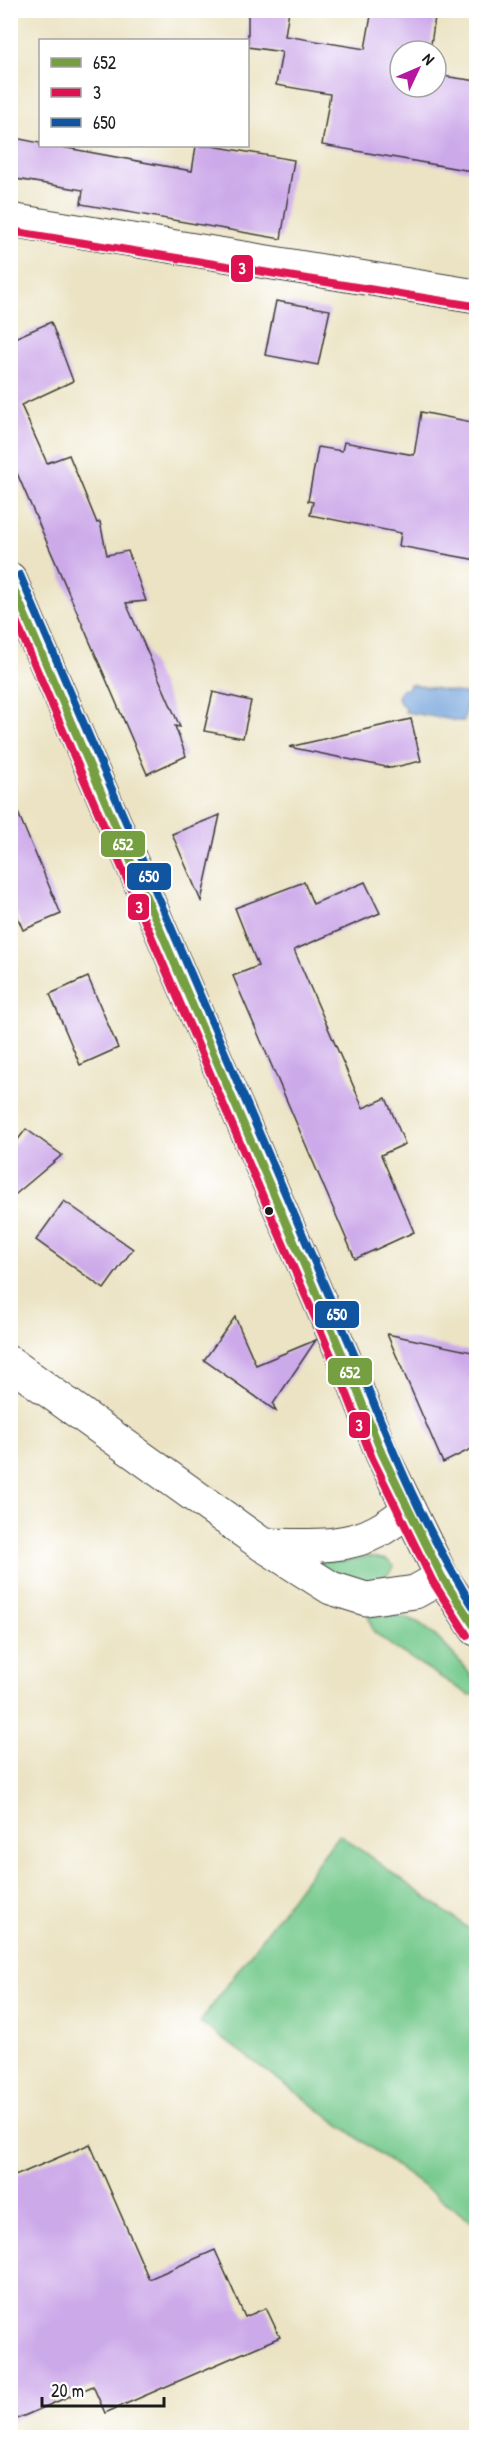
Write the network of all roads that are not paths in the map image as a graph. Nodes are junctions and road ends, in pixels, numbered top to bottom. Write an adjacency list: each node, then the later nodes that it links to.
1 (10, 220): 2 (main road)
2 (477, 296)
3 (10, 579): 5 (main road)
4 (10, 1363): 6 (main road)
5 (409, 1510): 6 (main road); 7 (main road)
6 (263, 1545): 7 (main road)
7 (442, 1576): 8 (main road)
8 (477, 1629)

